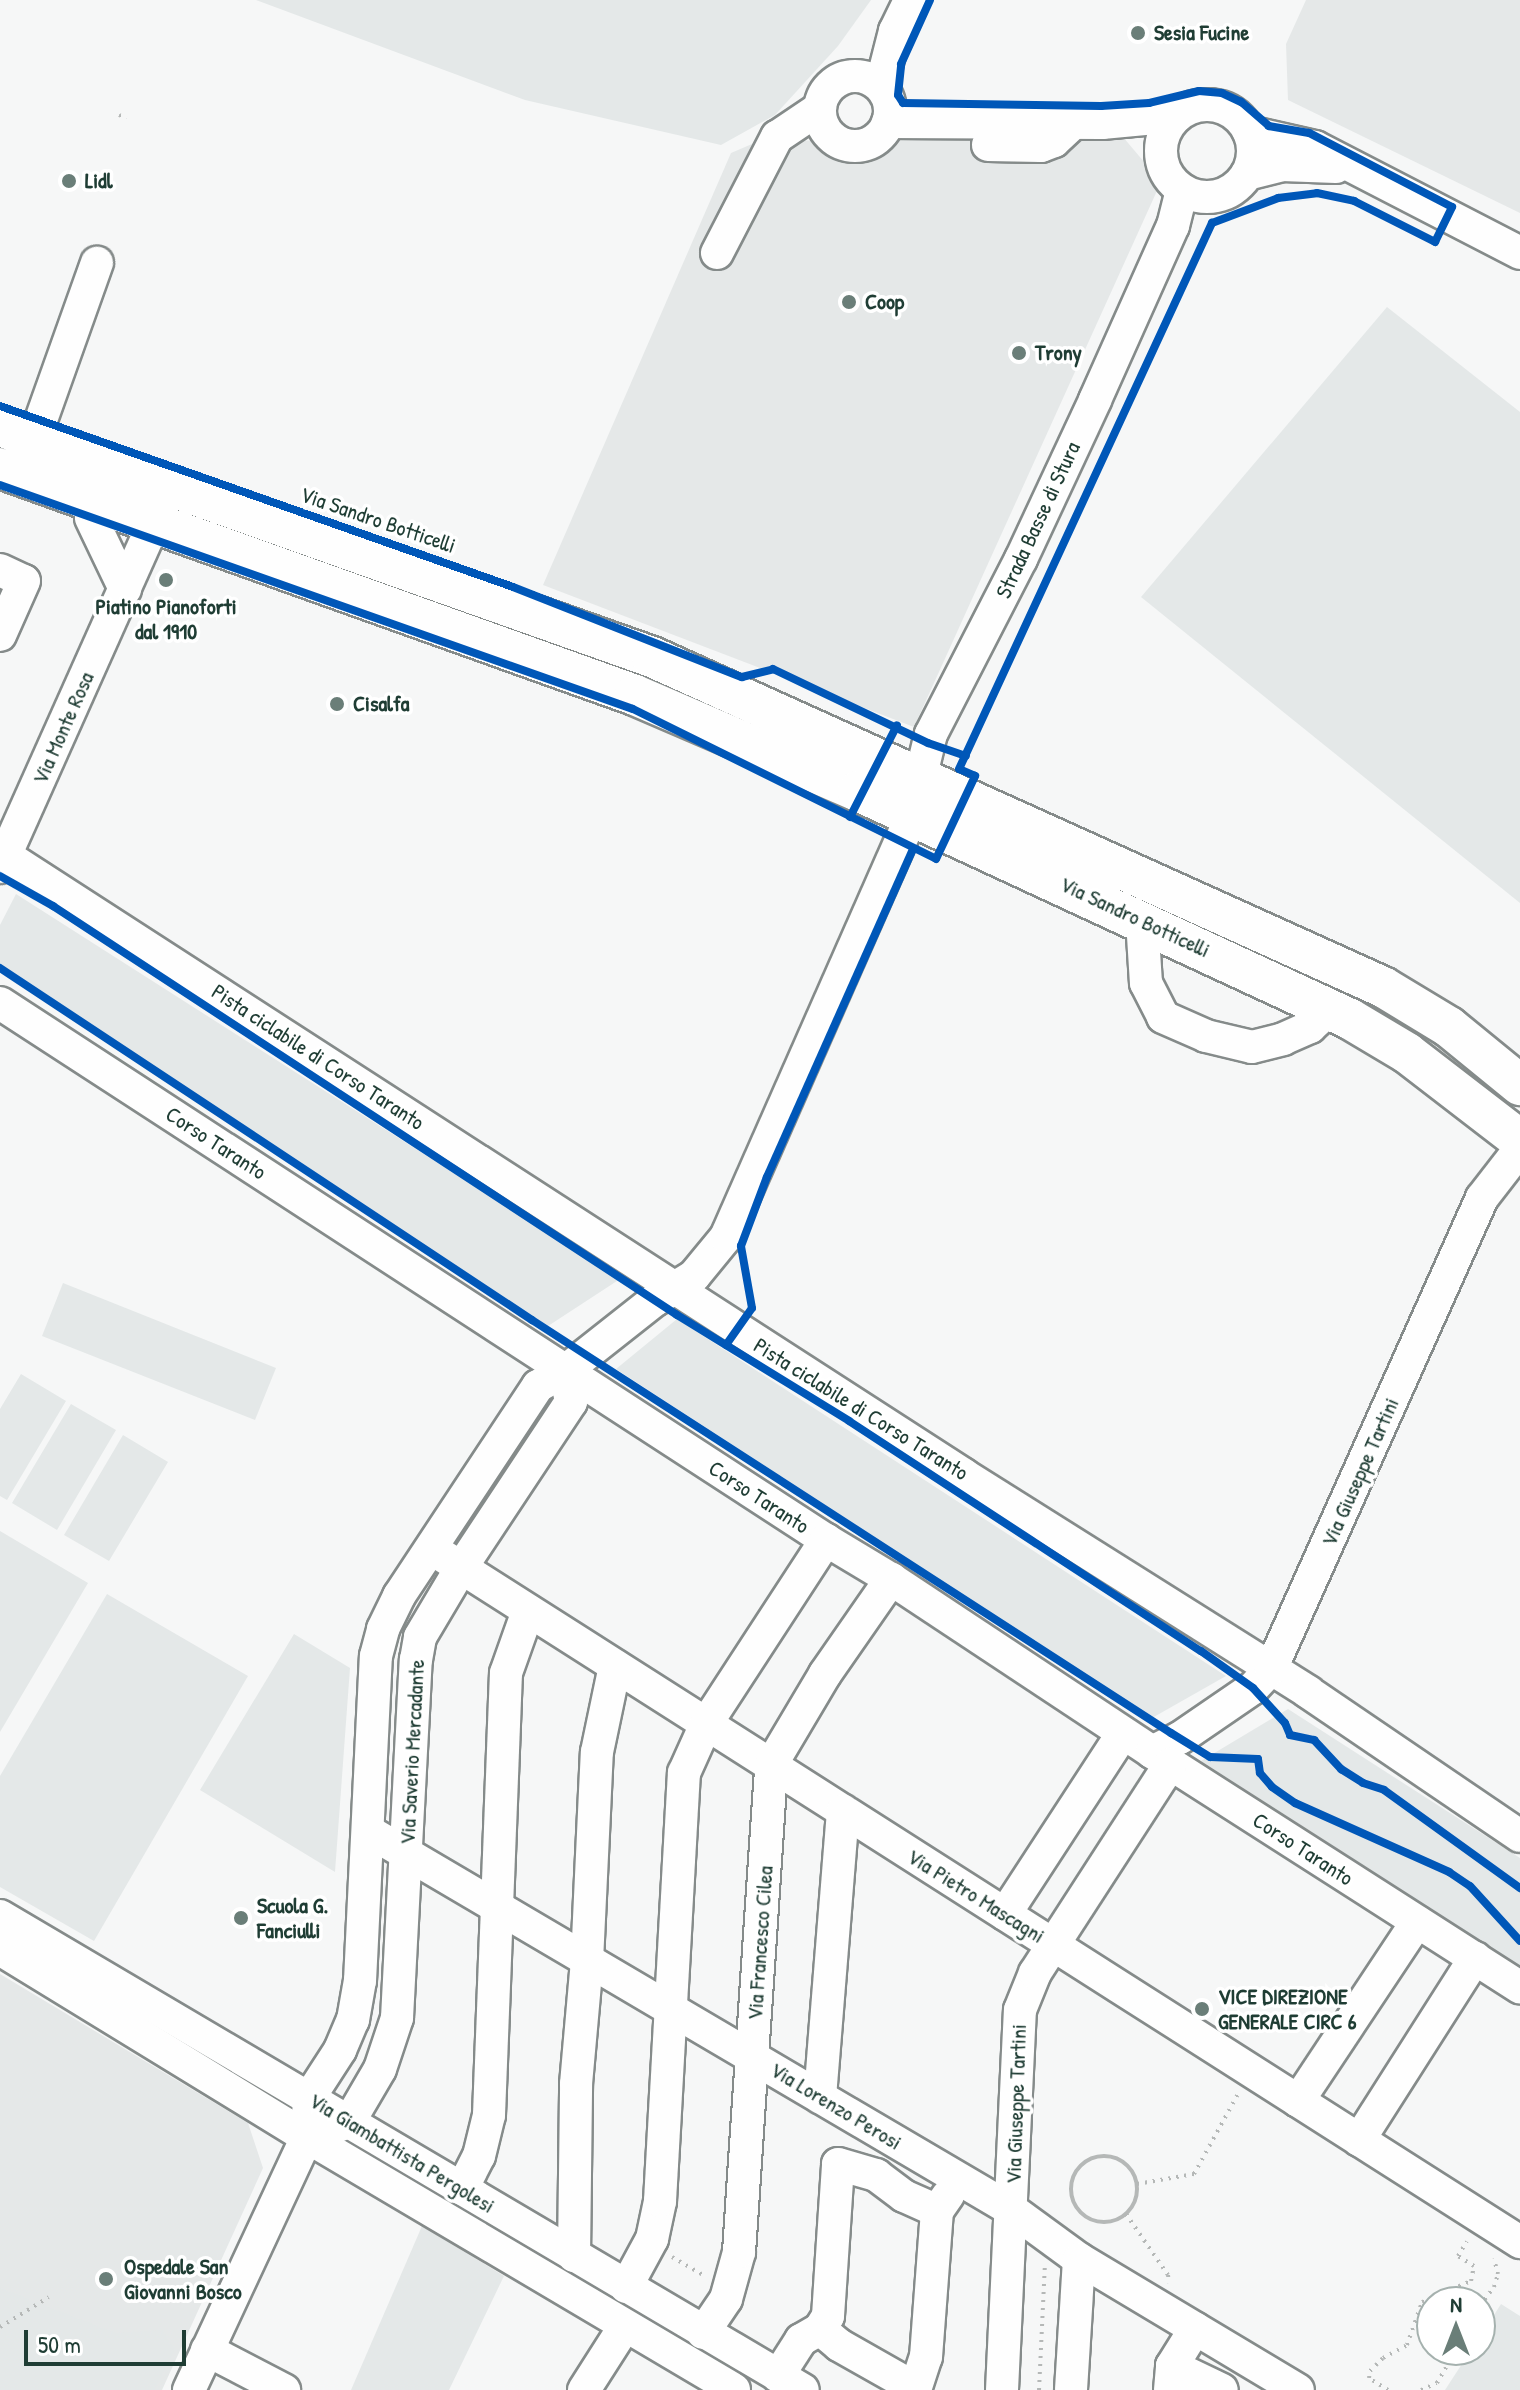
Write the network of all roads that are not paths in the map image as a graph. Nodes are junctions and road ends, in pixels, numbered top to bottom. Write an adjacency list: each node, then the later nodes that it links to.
1 (910, 0): 2 (street)
2 (868, 81): 4 (street); 5 (street)
3 (1177, 116): 7 (street); 8 (street); 10 (street)
4 (824, 121): 9 (street); 14 (street)
5 (888, 122): 6 (street); 9 (street)
6 (1073, 123): 7 (street); 9 (street)
7 (1113, 123): 10 (street)
8 (1249, 132): 11 (street); 12 (street)
9 (864, 145)
10 (1161, 149): 13 (street)
11 (1351, 169): 12 (street); 15 (street)
12 (1247, 174): 13 (street)
13 (1195, 194): 28 (street, Strada Basse di Stura)
14 (717, 253)
15 (1520, 253)
16 (97, 263): 18 (street)
17 (0, 406): 18 (street, Via Sandro Botticelli)
18 (41, 420): 21 (street, Via Sandro Botticelli)
19 (0, 426): 21 (main road, Via Sandro Botticelli)
20 (0, 468): 24 (main road, Via Sandro Botticelli)
21 (172, 477): 24 (street, Via Monte Rosa); 28 (main road, Via Sandro Botticelli)
22 (0, 485): 23 (street, Via Sandro Botticelli)
23 (91, 518): 24 (street, Via Sandro Botticelli); 26 (street)
24 (150, 531): 26 (street, Via Monte Rosa); 29 (main road, Via Sandro Botticelli)
25 (0, 570): 27 (street)
26 (125, 589): 30 (street, Via Monte Rosa)
27 (0, 635)
28 (919, 777): 29 (street, Strada Basse di Stura); 34 (main road, Via Sandro Botticelli)
29 (911, 817): 31 (main road, Via Sandro Botticelli); 37 (street, Via Saverio Mercadante)
30 (2, 858): 37 (street)
31 (1142, 920): 33 (main road, Via Sandro Botticelli); 33 (street)
32 (0, 1003): 38 (street, Corso Taranto)
33 (1329, 1009): 35 (main road, Via Sandro Botticelli)
34 (1520, 1085)
35 (1520, 1140)
36 (1520, 1149): 45 (street, Via Giuseppe Tartini)
37 (675, 1289): 38 (street, Via Saverio Mercadante); 45 (street)
38 (565, 1371): 39 (street, Corso Taranto); 40 (street, Via Saverio Mercadante); 41 (street, Via Saverio Mercadante)
39 (826, 1540): 42 (street, Corso Taranto); 46 (street)
40 (432, 1549): 41 (street, Via Pietro Mascagni); 51 (street, Via Saverio Mercadante)
41 (461, 1568): 43 (street, Via Pietro Mascagni); 53 (street, Via Saverio Mercadante)
42 (891, 1579): 47 (street, Corso Taranto); 49 (street, Via Francesco Cilea)
43 (528, 1611): 44 (street, Via Pietro Mascagni); 54 (street)
44 (615, 1666): 46 (street, Via Pietro Mascagni); 61 (street)
45 (1271, 1669): 48 (street, Via Giuseppe Tartini); 52 (street)
46 (706, 1724): 49 (street, Via Pietro Mascagni); 63 (street)
47 (1123, 1733): 48 (street, Corso Taranto); 55 (street)
48 (1161, 1758): 57 (street, Corso Taranto); 58 (street, Via Giuseppe Tartini)
49 (771, 1765): 50 (street, Via Pietro Mascagni); 64 (street, Via Francesco Cilea)
50 (843, 1811): 55 (street, Via Pietro Mascagni); 65 (street)
51 (368, 1831): 53 (street, Via Lorenzo Perosi); 66 (street, Via Saverio Mercadante)
52 (1520, 1836)
53 (406, 1854): 54 (street, Via Lorenzo Perosi); 69 (street, Via Saverio Mercadante)
54 (495, 1907): 61 (street, Via Lorenzo Perosi); 73 (street)
55 (1005, 1914): 58 (street, Via Pietro Mascagni)
56 (0, 1916): 66 (street, Via Giambattista Pergolesi)
57 (1417, 1922): 60 (street, Corso Taranto); 67 (street)
58 (1053, 1945): 67 (street, Via Pietro Mascagni); 75 (street, Via Giuseppe Tartini)
59 (0, 1949): 70 (street, Via Giambattista Pergolesi)
60 (1475, 1958): 62 (street, Corso Taranto); 71 (street)
61 (587, 1961): 63 (street, Via Lorenzo Perosi); 77 (street)
62 (1520, 1987)
63 (670, 2010): 64 (street, Via Lorenzo Perosi); 79 (street)
64 (753, 2056): 65 (street, Via Lorenzo Perosi); 82 (street, Via Francesco Cilea)
65 (820, 2097): 68 (street, Via Lorenzo Perosi)
66 (309, 2098): 69 (street, Via Giambattista Pergolesi); 70 (street, Via Saverio Mercadante)
67 (1298, 2101): 71 (street, Via Pietro Mascagni)
68 (849, 2114): 72 (street); 74 (street, Via Lorenzo Perosi)
69 (349, 2122): 70 (street); 73 (street, Via Giambattista Pergolesi)
70 (307, 2137): 81 (street, Via Giambattista Pergolesi); 84 (street, Via Saverio Mercadante)
71 (1359, 2140): 76 (street, Via Pietro Mascagni)
72 (838, 2164): 74 (street); 83 (street)
73 (462, 2189): 77 (street, Via Giambattista Pergolesi)
74 (947, 2196): 75 (street, Via Lorenzo Perosi); 90 (street)
75 (1012, 2210): 78 (street, Via Lorenzo Perosi); 94 (street, Via Giuseppe Tartini)
76 (1520, 2242)
77 (574, 2256): 79 (street, Via Giambattista Pergolesi)
78 (1079, 2259): 80 (street, Via Lorenzo Perosi); 95 (street)
79 (626, 2287): 82 (street, Via Giambattista Pergolesi)
80 (1183, 2322): 85 (street); 88 (street, Via Lorenzo Perosi)
81 (625, 2326): 89 (street, Via Giambattista Pergolesi); 93 (street)
82 (703, 2333): 87 (street, Via Giambattista Pergolesi)
83 (810, 2334): 87 (street); 90 (street)
84 (207, 2350): 86 (street); 91 (street, Via Saverio Mercadante)
85 (1171, 2378): 96 (street)
86 (249, 2383): 92 (street)
87 (791, 2383)
88 (1281, 2385)
89 (731, 2389)
90 (915, 2389)
91 (189, 2390)
92 (284, 2390)
93 (584, 2390)
94 (1002, 2390)
95 (1071, 2390)
96 (1222, 2390)

